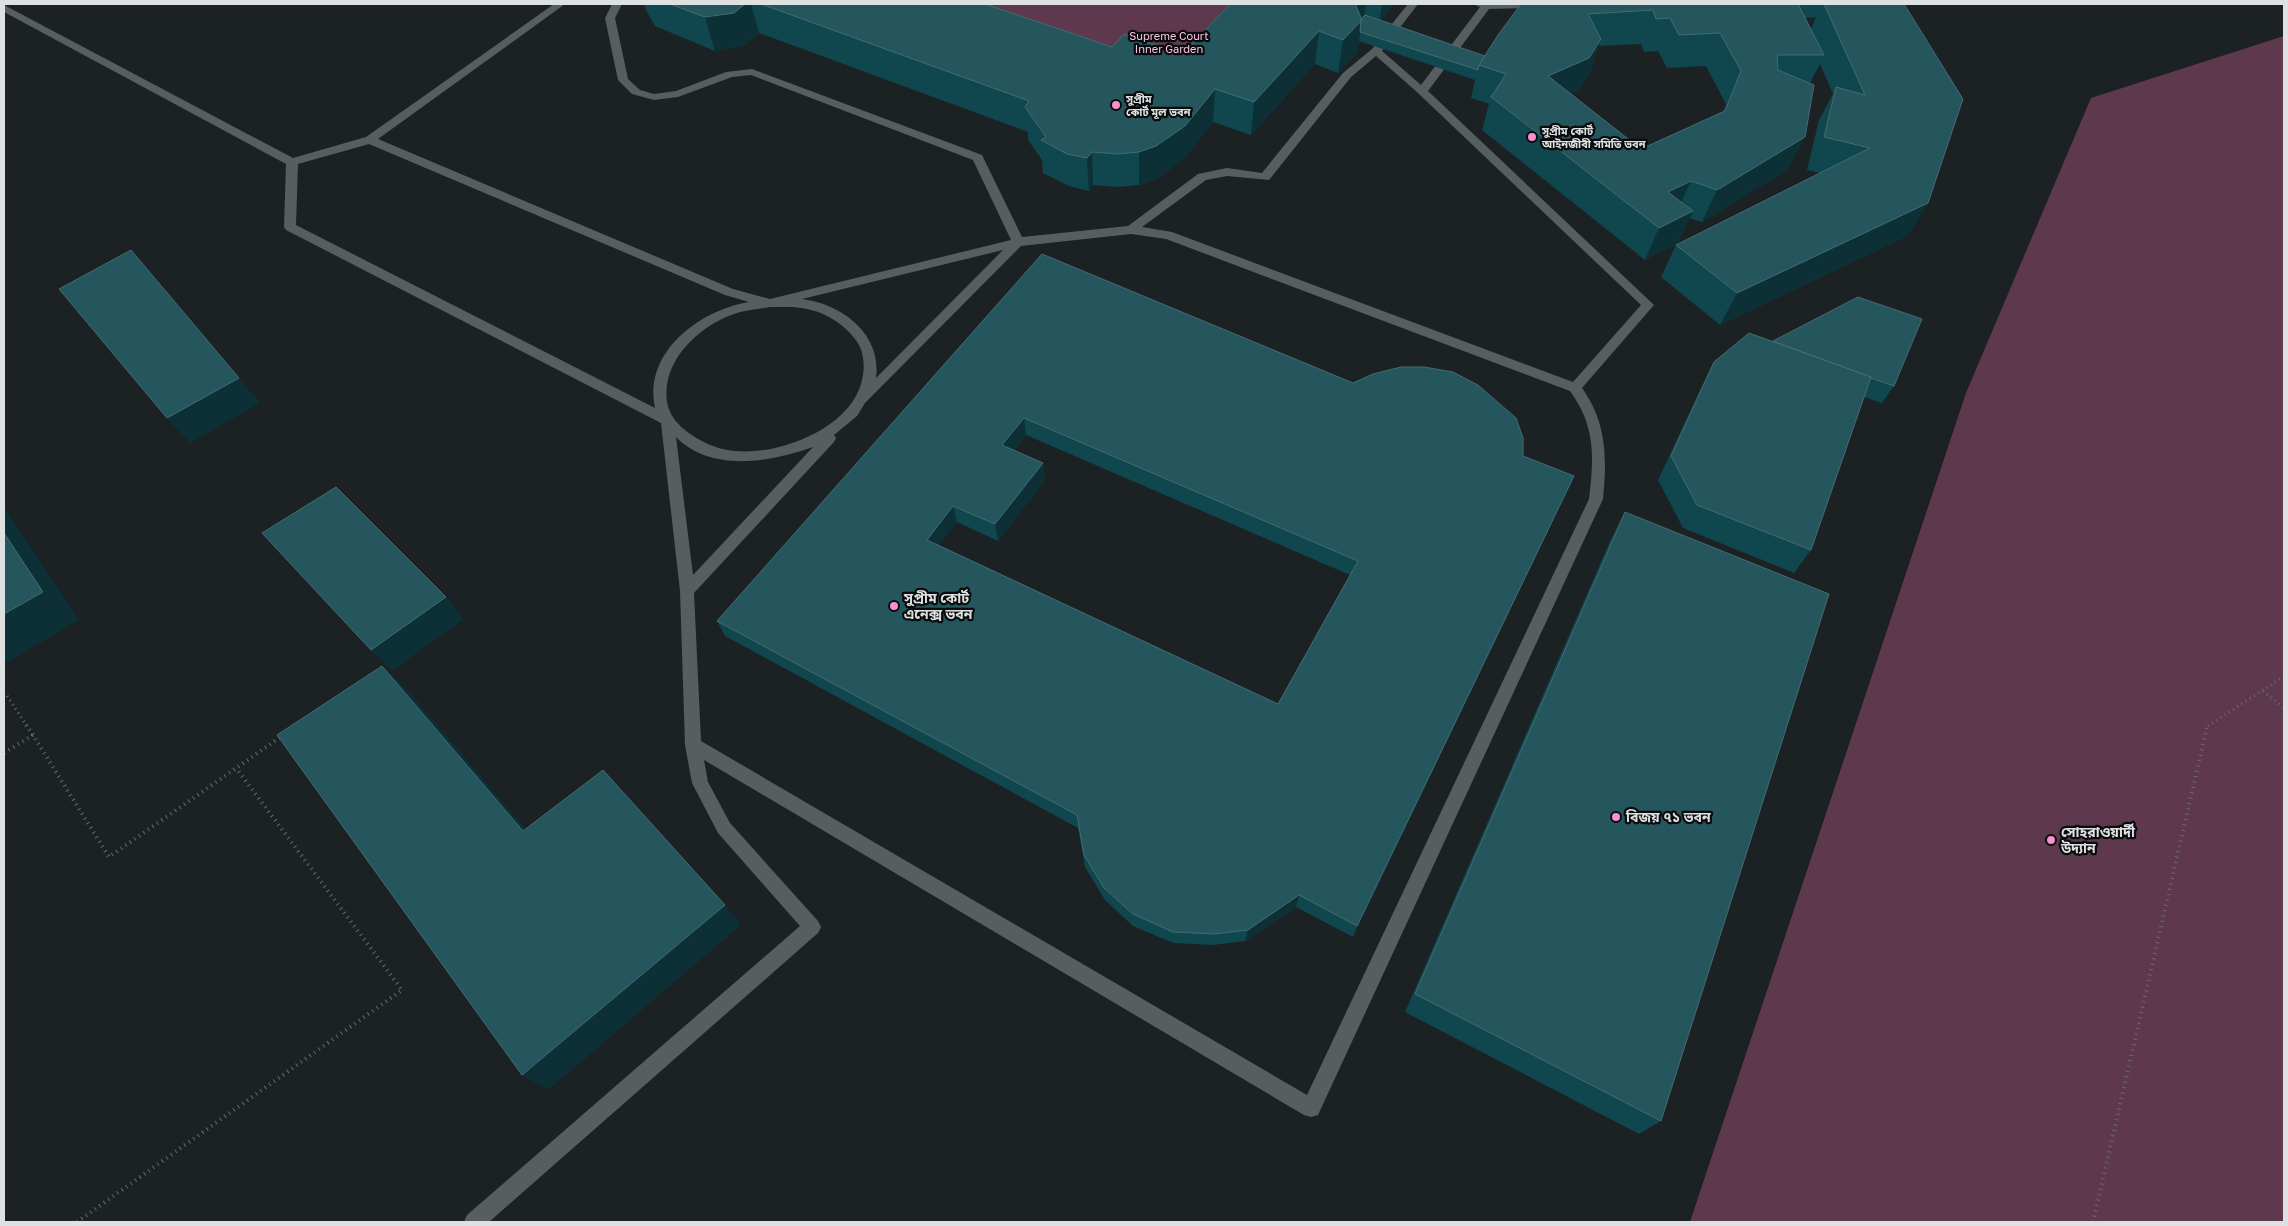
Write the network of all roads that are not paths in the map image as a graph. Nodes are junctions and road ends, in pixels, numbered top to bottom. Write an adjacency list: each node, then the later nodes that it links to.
1 (560, 4): 9 (lane)
2 (617, 4): 12 (lane)
3 (1413, 4): 7 (lane)
4 (1567, 4): 5 (lane)
5 (1482, 5): 8 (lane)
6 (4, 8): 10 (lane)
7 (1376, 52): 8 (lane); 11 (lane)
8 (1422, 91): 14 (lane)
9 (370, 140): 10 (lane); 13 (lane)
10 (292, 162): 16 (lane)
11 (1131, 230): 12 (lane); 14 (lane)
12 (1018, 242): 13 (lane); 15 (lane)
13 (770, 302): 15 (lane); 16 (lane)
14 (1574, 388): 19 (lane)
15 (863, 399): 17 (lane)
16 (667, 420): 17 (lane); 18 (lane)
17 (842, 424): 18 (lane)
18 (687, 591): 19 (lane)
19 (693, 745): 20 (lane)
20 (474, 1222)

